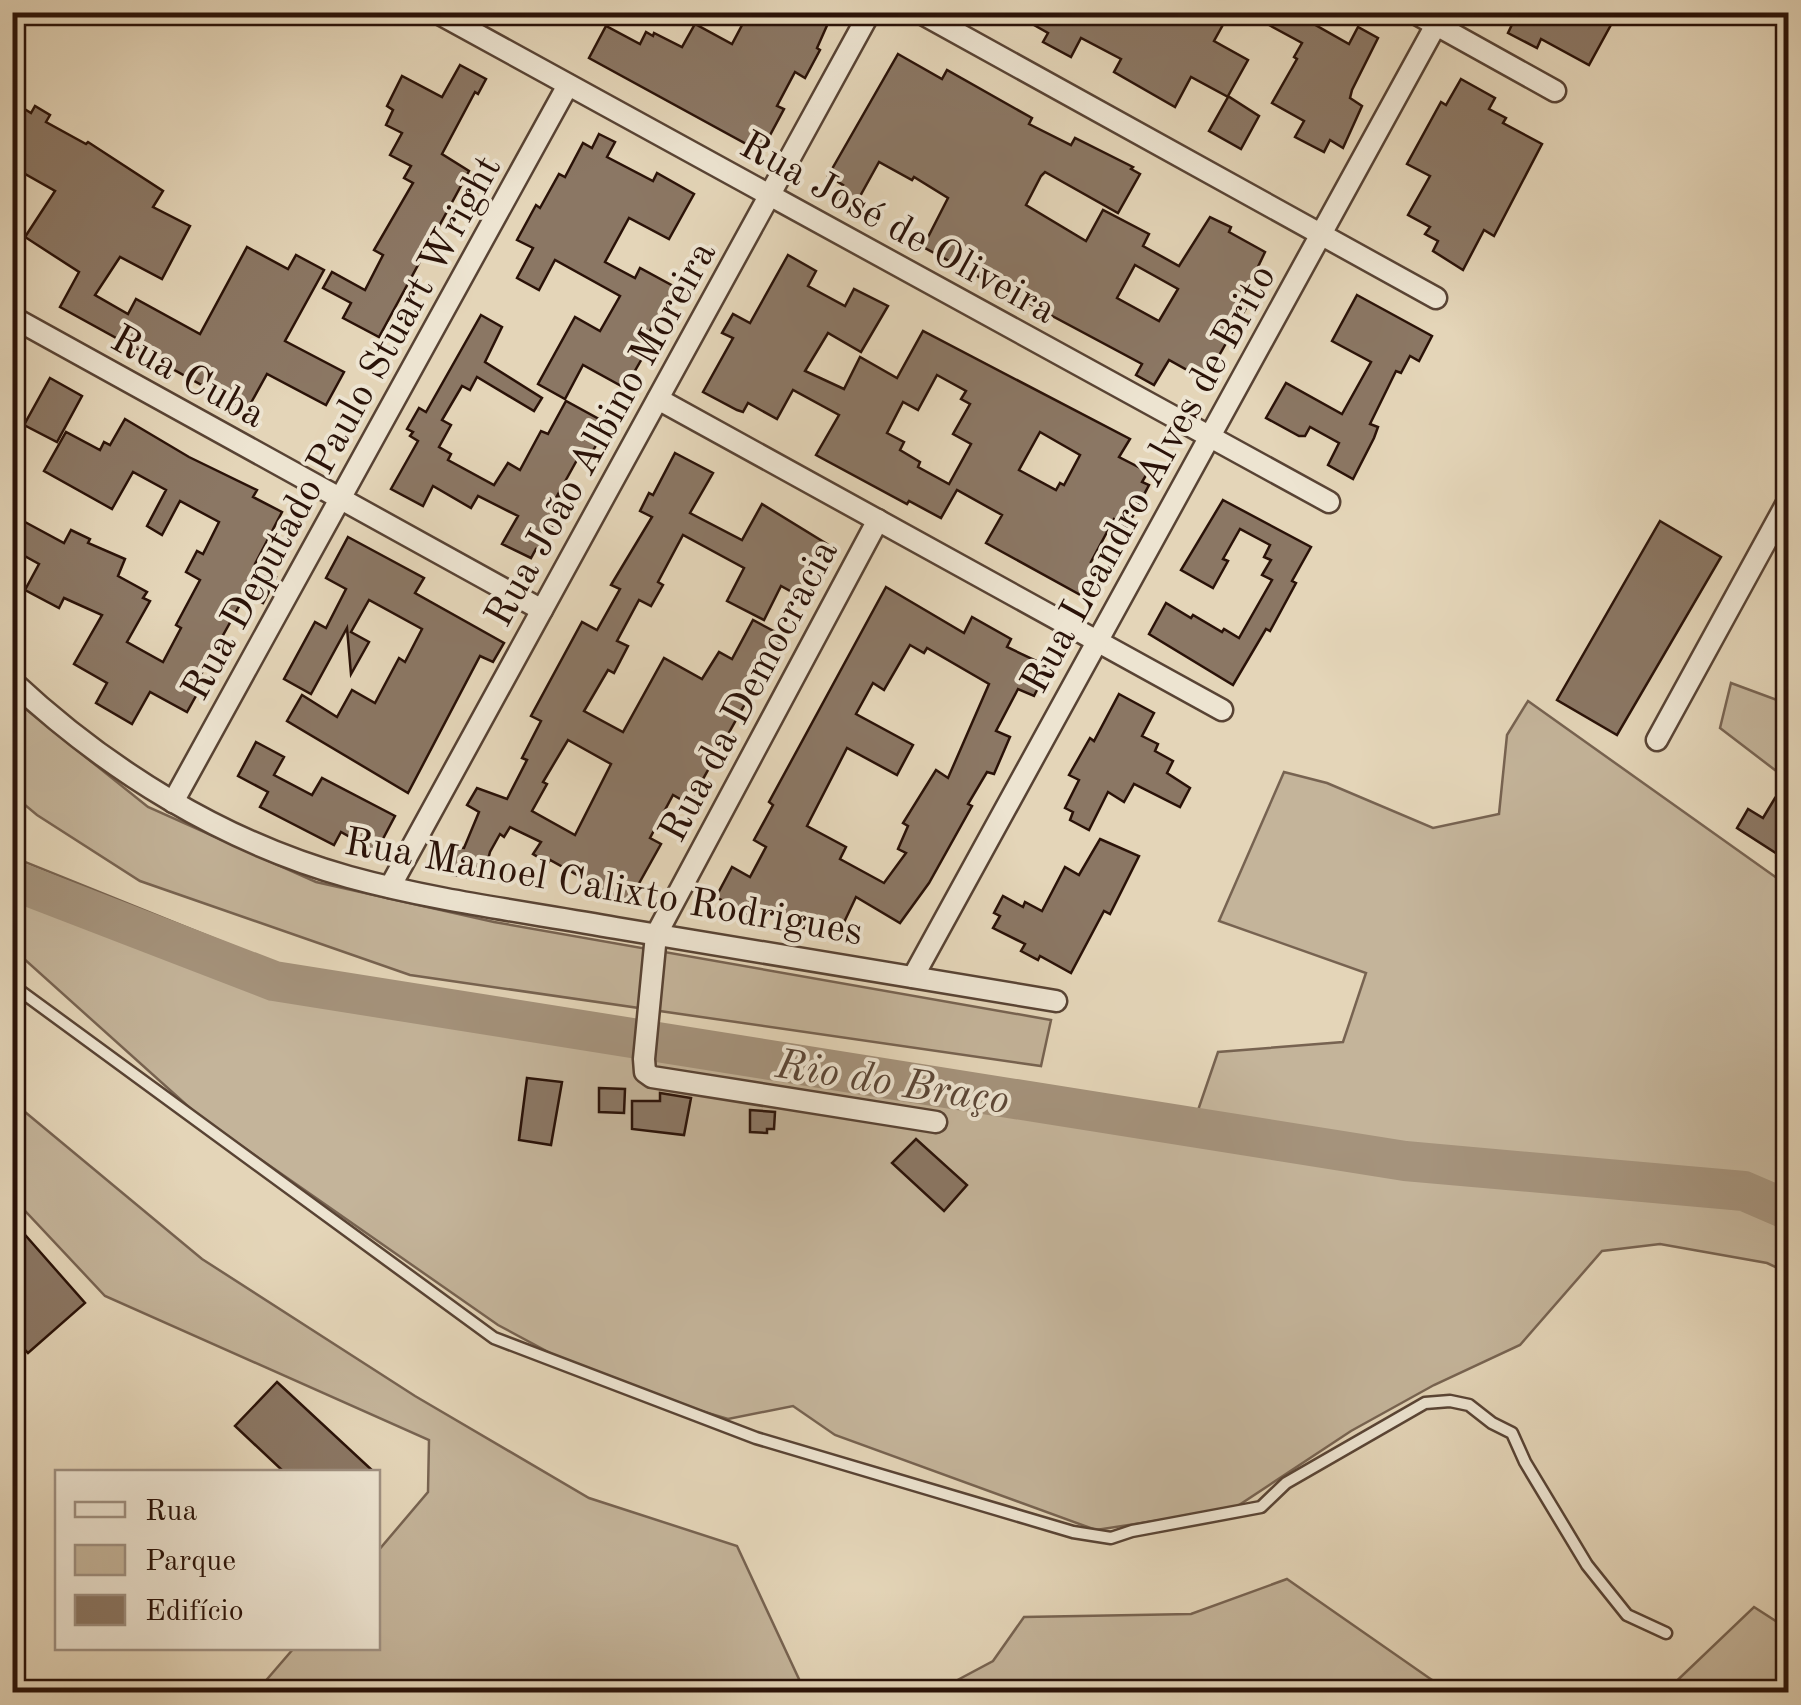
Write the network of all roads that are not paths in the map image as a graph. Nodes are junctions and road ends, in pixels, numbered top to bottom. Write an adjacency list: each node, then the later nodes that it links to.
1 (436, 12): 6 (street, Rua José de Oliveira)
2 (870, 12): 8 (street, Rua João Albino Moreira)
3 (919, 12): 9 (street)
4 (1413, 12): 5 (street)
5 (1440, 19): 7 (street); 9 (street, Rua Leandro Alves de Brito)
6 (568, 85): 8 (street, Rua José de Oliveira); 14 (street, Rua Deputado Paulo Stuart Wright)
7 (1555, 91)
8 (770, 195): 12 (street, Rua João Albino Moreira); 13 (street, Rua José de Oliveira)
9 (1321, 234): 10 (street); 13 (street, Rua Leandro Alves de Brito)
10 (1436, 298)
11 (12, 317): 14 (street, Rua Cuba)
12 (658, 399): 17 (street); 18 (street, Rua João Albino Moreira)
13 (1210, 436): 15 (street, Rua José de Oliveira); 19 (street, Rua Leandro Alves de Brito)
14 (340, 498): 18 (street, Rua Cuba); 23 (street, Rua Deputado Paulo Stuart Wright)
15 (1329, 502)
16 (1788, 502): 22 (street)
17 (878, 520): 19 (street); 25 (street, Rua da Democracia)
18 (542, 610): 24 (street, Rua João Albino Moreira)
19 (1097, 642): 21 (street); 26 (street, Rua Leandro Alves de Brito)
20 (12, 681): 23 (street, Rua Manoel Calixto Rodrigues)
21 (1222, 710)
22 (1657, 740)
23 (173, 802): 24 (street, Rua Manoel Calixto Rodrigues)
24 (390, 887): 25 (street, Rua Manoel Calixto Rodrigues)
25 (656, 935): 26 (street, Rua Manoel Calixto Rodrigues); 29 (street, Rua da Democracia)
26 (913, 977): 28 (street, Rua Manoel Calixto Rodrigues)
27 (12, 985): 30 (lane)
28 (1056, 1001)
29 (936, 1122)
30 (1666, 1633)

